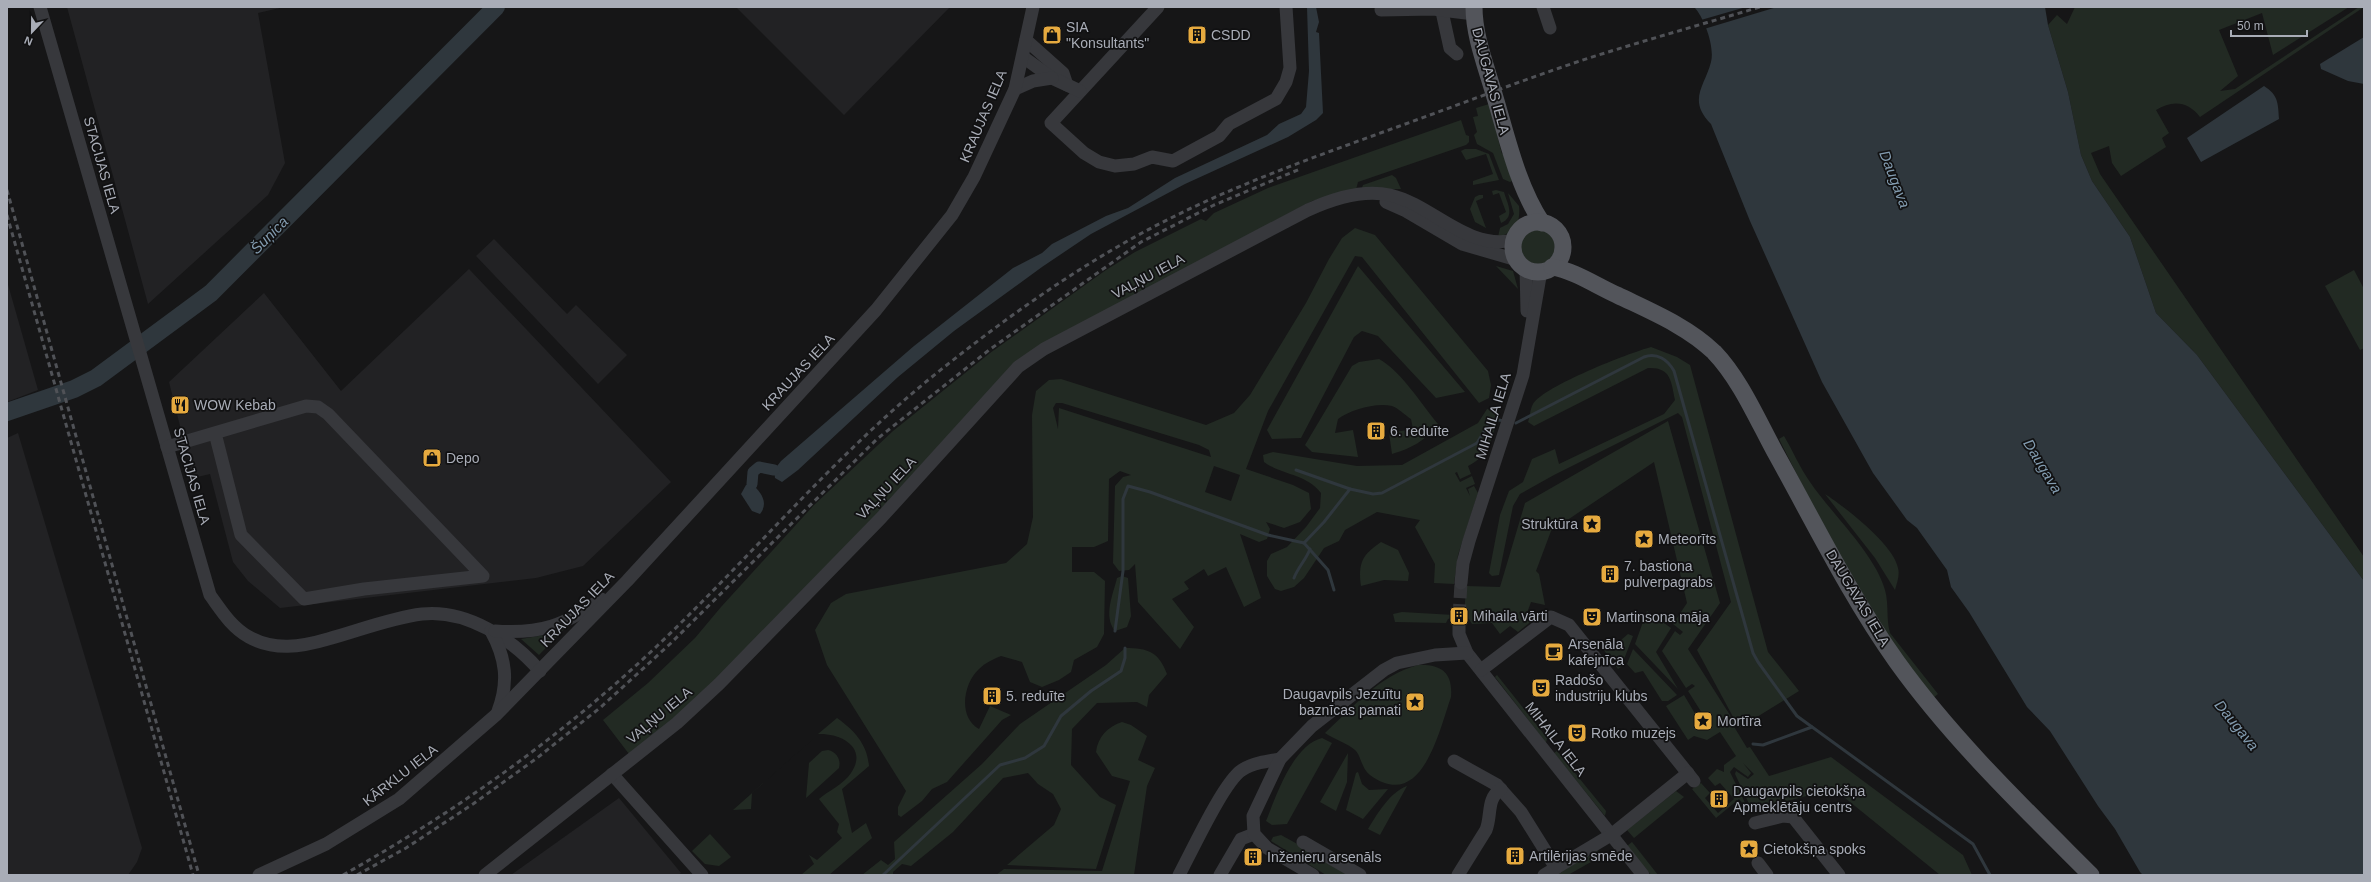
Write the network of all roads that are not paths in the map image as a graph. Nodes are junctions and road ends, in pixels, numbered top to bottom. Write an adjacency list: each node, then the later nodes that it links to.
1 (40, 7): 25 (street, STACIJAS IELA)
2 (1033, 7): 10 (street, KRAUJAS IELA)
3 (1158, 7): 16 (street)
4 (1286, 7): 16 (street)
5 (1542, 7): 9 (street)
6 (1441, 9): 7 (street); 8 (street); 11 (street)
7 (1381, 10)
8 (1474, 10): 17 (main road, DAUGAVAS IELA)
9 (1550, 28)
10 (1026, 40): 12 (street, KRAUJAS IELA); 14 (street)
11 (1457, 54)
12 (1023, 57): 13 (street); 15 (street, KRAUJAS IELA)
13 (1052, 78): 14 (street); 15 (street)
14 (1067, 85): 16 (street)
15 (1015, 89): 26 (street, KRAUJAS IELA)
16 (1080, 91)
17 (1512, 154): 19 (main road, DAUGAVAS IELA); 20 (main road, DAUGAVAS IELA)
18 (1358, 196): 20 (street, VAĻŅU IELA); 22 (street, VAĻŅU IELA); 36 (street, VAĻŅU IELA)
19 (1542, 223): 20 (main road); 21 (main road)
20 (1518, 234): 22 (main road)
21 (1562, 252): 22 (main road); 23 (main road, DAUGAVAS IELA)
22 (1534, 267): 23 (main road, DAUGAVAS IELA); 27 (street, MIHAILA IELA)
23 (1648, 310): 56 (main road, DAUGAVAS IELA)
24 (216, 433): 24 (street); 25 (street)
25 (167, 447): 29 (street, STACIJAS IELA)
26 (627, 581): 29 (street); 32 (street, KRAUJAS IELA)
27 (1461, 583)
28 (1459, 617): 30 (street, MIHAILA IELA)
29 (491, 631): 32 (street, STACIJAS IELA); 33 (street)
30 (1467, 653): 31 (street, MIHAILA IELA); 34 (street)
31 (1481, 670): 40 (street, MIHAILA IELA); 40 (street)
32 (540, 671): 33 (street, KĀRKLU IELA)
33 (497, 714): 44 (street, KĀRKLU IELA)
34 (1280, 759): 39 (street); 47 (street)
35 (1454, 761): 37 (street)
36 (616, 779): 45 (street, VAĻŅU IELA); 46 (street)
37 (1501, 789): 43 (street); 51 (street)
38 (1755, 823): 55 (street)
39 (1254, 834): 48 (street); 49 (street)
40 (1611, 835): 43 (street); 53 (street, MIHAILA IELA)
41 (1303, 842): 50 (street)
42 (1758, 863): 54 (street)
43 (1556, 868): 52 (street)
44 (259, 875)
45 (485, 875)
46 (702, 875)
47 (1179, 875)
48 (1220, 875)
49 (1314, 875)
50 (1360, 875)
51 (1458, 875)
52 (1544, 875)
53 (1644, 875)
54 (1767, 875)
55 (1839, 875)
56 (2091, 875)

